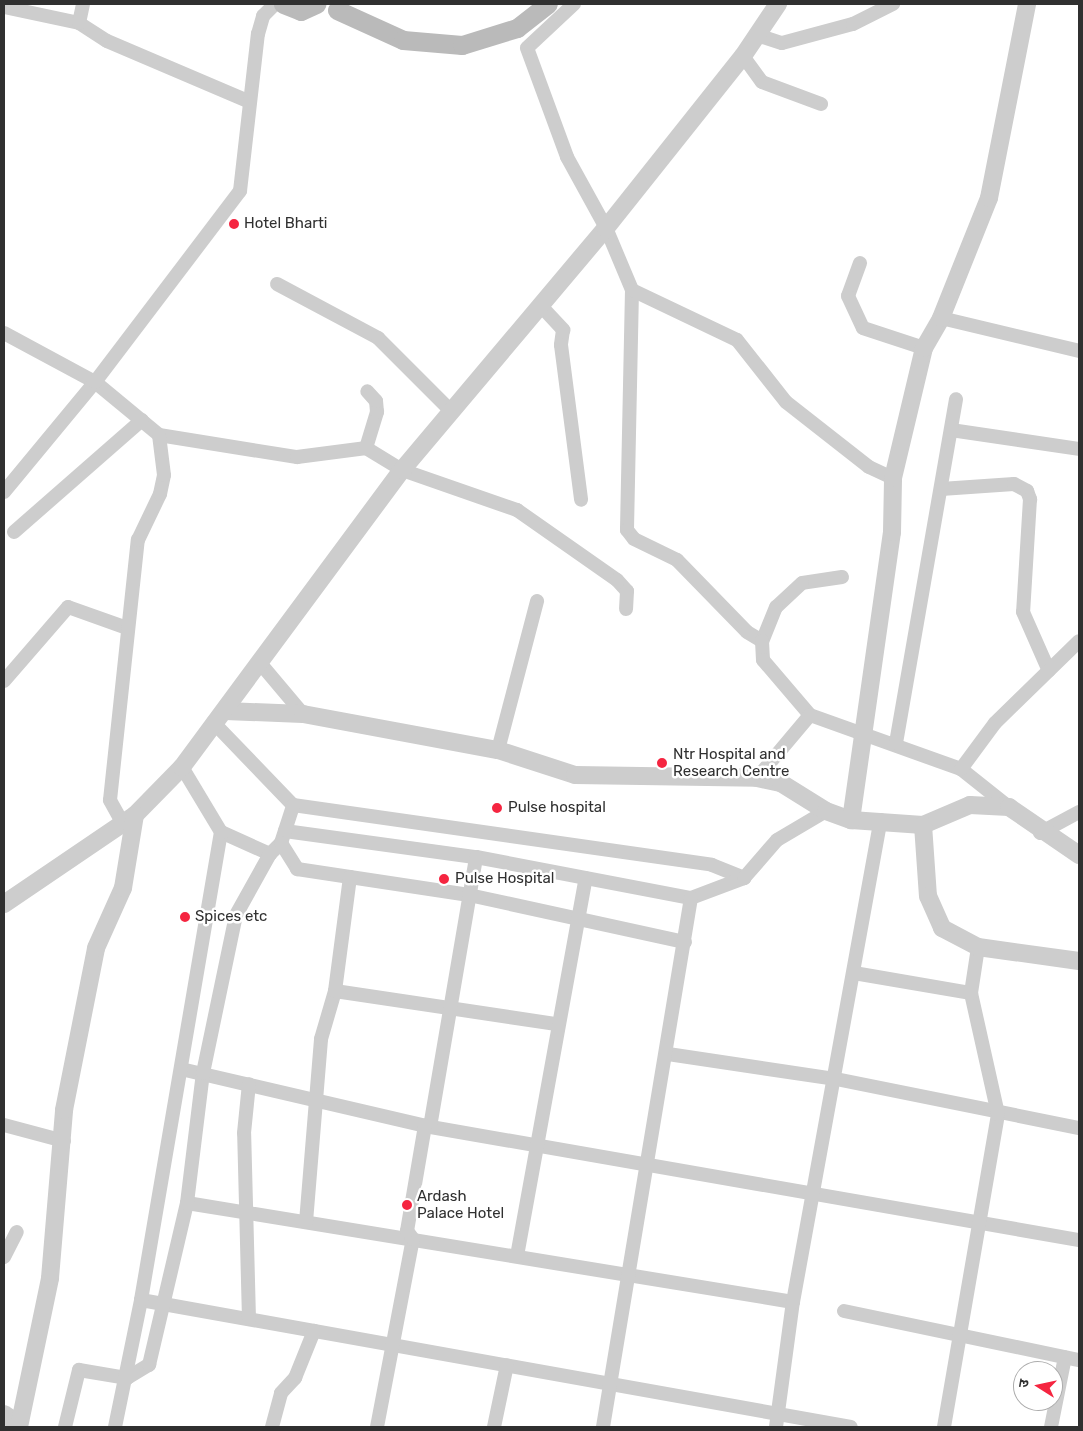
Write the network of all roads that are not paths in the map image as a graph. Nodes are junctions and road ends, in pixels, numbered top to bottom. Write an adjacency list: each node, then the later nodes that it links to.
1 (83, 4): 12 (street)
2 (275, 4): 15 (street)
3 (283, 4): 9 (main road)
4 (548, 4): 11 (main road)
5 (574, 4): 17 (street)
6 (778, 4): 13 (street)
7 (893, 4): 13 (street)
8 (1027, 4): 22 (street)
9 (313, 6): 11 (main road)
10 (4, 7): 12 (street)
11 (334, 7)
12 (79, 23): 15 (street)
13 (757, 35): 14 (street)
14 (743, 56): 16 (street); 17 (street)
15 (248, 101): 26 (street)
16 (821, 104)
17 (606, 228): 20 (street); 21 (street)
18 (860, 263): 24 (street)
19 (277, 284): 29 (street)
20 (632, 290): 36 (street); 45 (street)
21 (541, 306): 29 (street); 39 (street)
22 (941, 318): 24 (street); 25 (street)
23 (4, 332): 26 (street)
24 (924, 348): 36 (street)
25 (1079, 351)
26 (95, 382): 30 (street); 38 (street)
27 (367, 391): 33 (street)
28 (956, 399): 31 (street)
29 (452, 412): 35 (street)
30 (142, 420): 32 (street); 40 (street)
31 (951, 430): 34 (street); 37 (street)
32 (159, 435): 33 (street); 44 (street)
33 (366, 448): 35 (street)
34 (1079, 449)
35 (402, 470): 43 (street); 47 (street)
36 (893, 478): 53 (street)
37 (941, 489): 48 (street); 54 (street)
38 (4, 492)
39 (581, 500)
40 (14, 532)
41 (842, 577): 45 (street)
42 (537, 600): 55 (street)
43 (626, 609)
44 (127, 628): 49 (street); 63 (street)
45 (762, 641): 51 (street)
46 (1079, 641): 48 (street)
47 (260, 663): 50 (street); 52 (street)
48 (1049, 671): 57 (street)
49 (4, 681)
50 (303, 714): 52 (street); 55 (street)
51 (810, 715): 53 (street); 58 (street)
52 (219, 716): 56 (street); 59 (street)
53 (866, 735): 54 (street); 64 (street)
54 (896, 743): 57 (street)
55 (498, 750): 58 (street)
56 (182, 767): 63 (street); 67 (street)
57 (961, 769): 60 (street)
58 (757, 778): 61 (street)
59 (293, 805): 69 (street); 75 (street)
60 (1009, 807): 66 (street); 68 (street)
61 (826, 811): 64 (street); 75 (street)
62 (1079, 812): 68 (street)
63 (129, 819): 78 (street); 98 (street)
64 (851, 820): 65 (street)
65 (881, 820): 66 (street); 83 (street)
66 (923, 825): 81 (street)
67 (221, 832): 70 (street); 89 (street)
68 (1040, 832): 71 (street)
69 (282, 837): 70 (street); 72 (street); 73 (street)
70 (270, 854): 90 (street)
71 (1079, 855)
72 (476, 857): 74 (street); 76 (street)
73 (350, 877): 76 (street); 84 (street)
74 (586, 878): 77 (street); 79 (street)
75 (744, 878): 77 (street)
76 (469, 895): 79 (street); 86 (street)
77 (691, 898): 80 (street)
78 (4, 904)
79 (578, 917): 80 (street); 87 (street)
80 (685, 942): 88 (street)
81 (978, 947): 82 (street); 85 (street)
82 (1079, 961)
83 (854, 973): 85 (street); 91 (street)
84 (335, 991): 86 (street); 93 (street)
85 (971, 993): 94 (street)
86 (447, 1009): 87 (street); 96 (street)
87 (557, 1024): 99 (street)
88 (668, 1054): 91 (street); 100 (street)
89 (181, 1069): 90 (street); 112 (street)
90 (203, 1074): 92 (street); 102 (street)
91 (836, 1079): 94 (street); 101 (street)
92 (249, 1084): 93 (street); 103 (street)
93 (319, 1100): 96 (street); 104 (street)
94 (998, 1114): 97 (street); 105 (street)
95 (4, 1125): 98 (street)
96 (427, 1126): 99 (street); 107 (street)
97 (1079, 1128)
98 (64, 1141): 127 (street)
99 (539, 1144): 100 (street); 109 (street)
100 (648, 1166): 101 (street); 111 (street)
101 (814, 1192): 105 (street); 113 (street)
102 (187, 1204): 103 (street); 114 (street)
103 (244, 1212): 104 (street); 116 (street)
104 (306, 1222): 107 (street)
105 (980, 1222): 108 (street); 118 (street)
106 (16, 1232): 110 (street)
107 (413, 1240): 109 (street); 119 (street)
108 (1079, 1240)
109 (517, 1256): 111 (street)
110 (4, 1257)
111 (629, 1273): 113 (street); 124 (street)
112 (142, 1300): 114 (street); 123 (street)
113 (793, 1302): 126 (street)
114 (167, 1304): 116 (street); 123 (street)
115 (844, 1311): 118 (street)
116 (248, 1319): 117 (street)
117 (314, 1331): 119 (street); 130 (street)
118 (957, 1334): 120 (street); 135 (street)
119 (392, 1344): 122 (street); 131 (street)
120 (1065, 1357): 121 (street); 136 (street)
121 (1079, 1360)
122 (507, 1365): 124 (street); 132 (street)
123 (127, 1378): 128 (street); 129 (street)
124 (612, 1384): 126 (street); 133 (street)
125 (4, 1414): 127 (street)
126 (776, 1421): 134 (street)
127 (19, 1426)
128 (65, 1427)
129 (115, 1427)
130 (272, 1427)
131 (377, 1427)
132 (494, 1427)
133 (603, 1427)
134 (851, 1427)
135 (944, 1427)
136 (1052, 1427)

